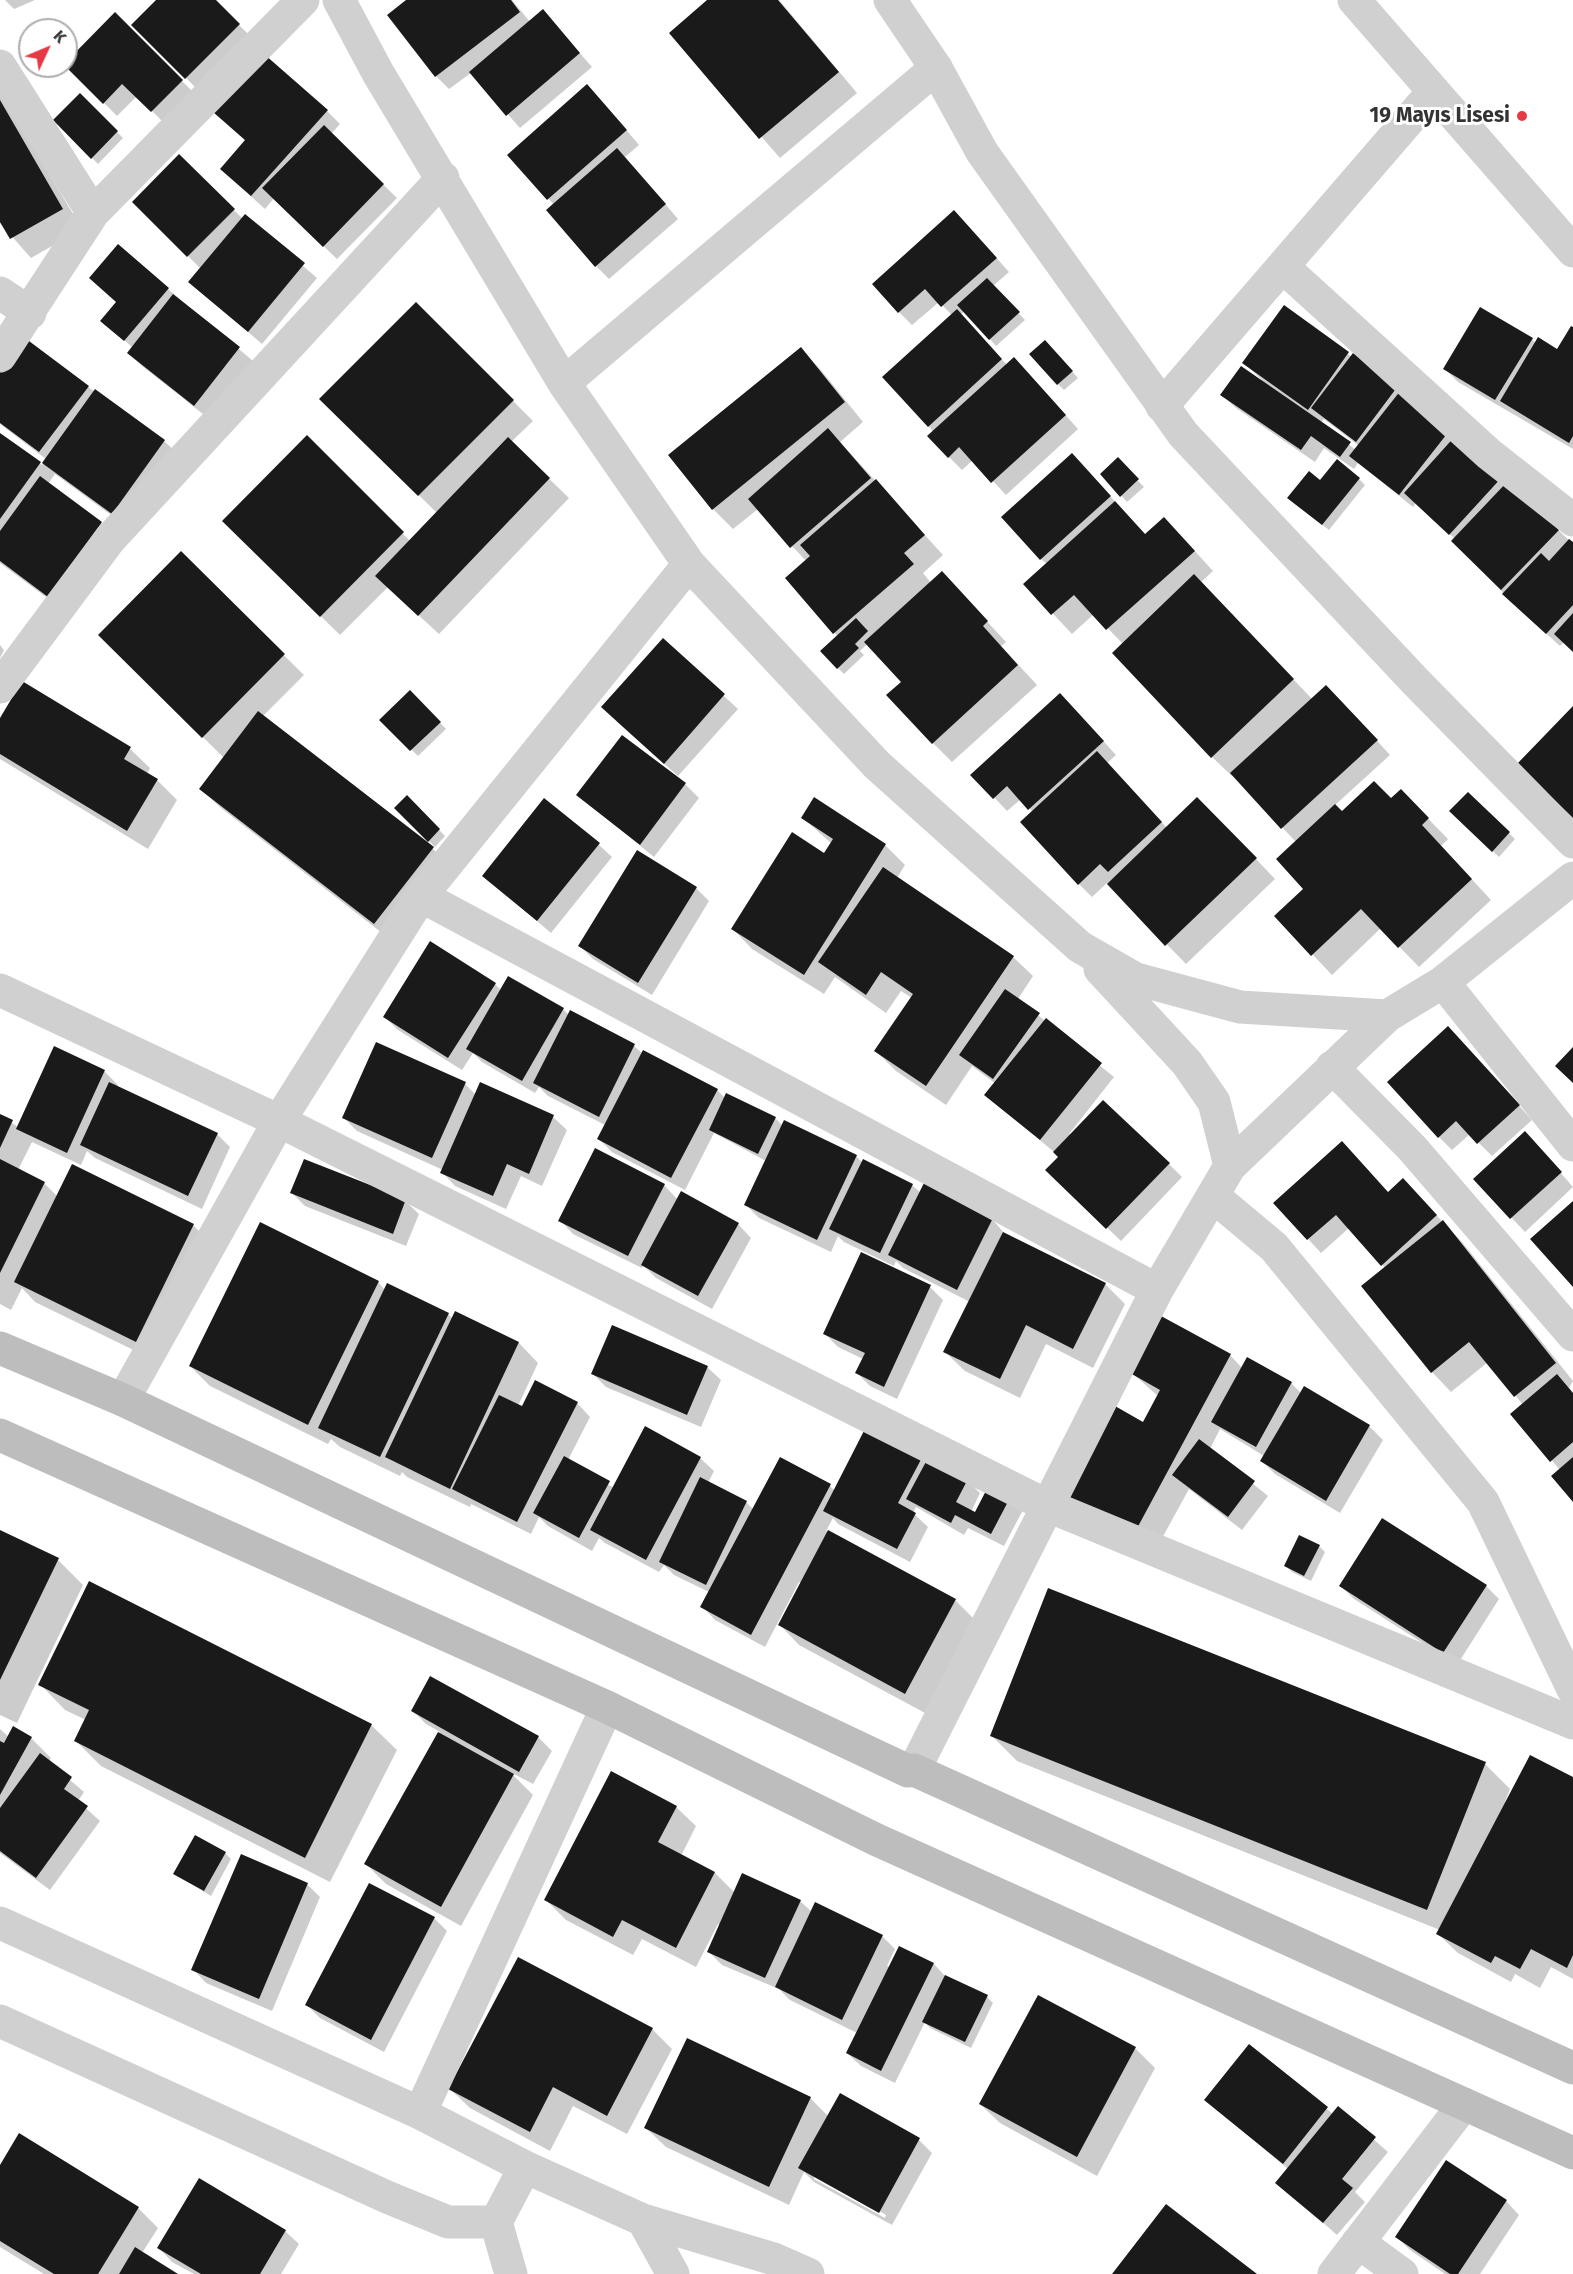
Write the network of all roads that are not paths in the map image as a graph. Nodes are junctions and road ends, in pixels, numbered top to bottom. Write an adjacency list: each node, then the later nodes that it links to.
1 (303, 0): 9 (street)
2 (339, 0): 8 (street)
3 (890, 0): 6 (street)
4 (1354, 0): 7 (street)
5 (0, 66): 9 (street)
6 (936, 68): 15 (street); 16 (street)
7 (1433, 92): 10 (street); 11 (street)
8 (443, 178): 15 (street); 19 (street)
9 (93, 213): 13 (street)
10 (1573, 251)
11 (1283, 267): 16 (street); 17 (street)
12 (0, 293): 13 (street)
13 (30, 313): 14 (street)
14 (0, 356)
15 (564, 383): 18 (street)
16 (1162, 406): 20 (street)
17 (1573, 520)
18 (689, 564): 22 (street); 23 (street)
19 (0, 687)
20 (1573, 842)
21 (1573, 878): 24 (street)
22 (421, 896): 28 (street); 32 (street)
23 (1080, 947): 26 (street); 30 (street)
24 (1443, 982): 26 (street); 29 (street)
25 (0, 990): 28 (street)
26 (1387, 1016): 27 (street)
27 (1332, 1067): 30 (street); 33 (street)
28 (279, 1121): 35 (street); 37 (street)
29 (1573, 1145)
30 (1230, 1166): 31 (street)
31 (1213, 1196): 32 (street); 38 (street)
32 (1157, 1290): 37 (street)
33 (1573, 1335)
34 (0, 1348): 35 (main road)
35 (123, 1400): 41 (main road)
36 (0, 1435): 39 (main road)
37 (1046, 1504): 40 (street); 41 (street)
38 (1573, 1689)
39 (607, 1707): 45 (main road); 46 (street)
40 (1573, 1724)
41 (914, 1770): 44 (main road)
42 (0, 1923): 46 (street)
43 (0, 2021): 50 (street)
44 (1571, 2063)
45 (1464, 2104): 47 (main road); 51 (street)
46 (420, 2113): 48 (street)
47 (1573, 2153)
48 (525, 2167): 49 (street); 50 (street)
49 (643, 2220): 53 (street); 54 (street)
50 (496, 2222): 52 (street)
51 (1358, 2242): 55 (street); 56 (street)
52 (510, 2274)
53 (674, 2274)
54 (808, 2274)
55 (1334, 2274)
56 (1402, 2274)

